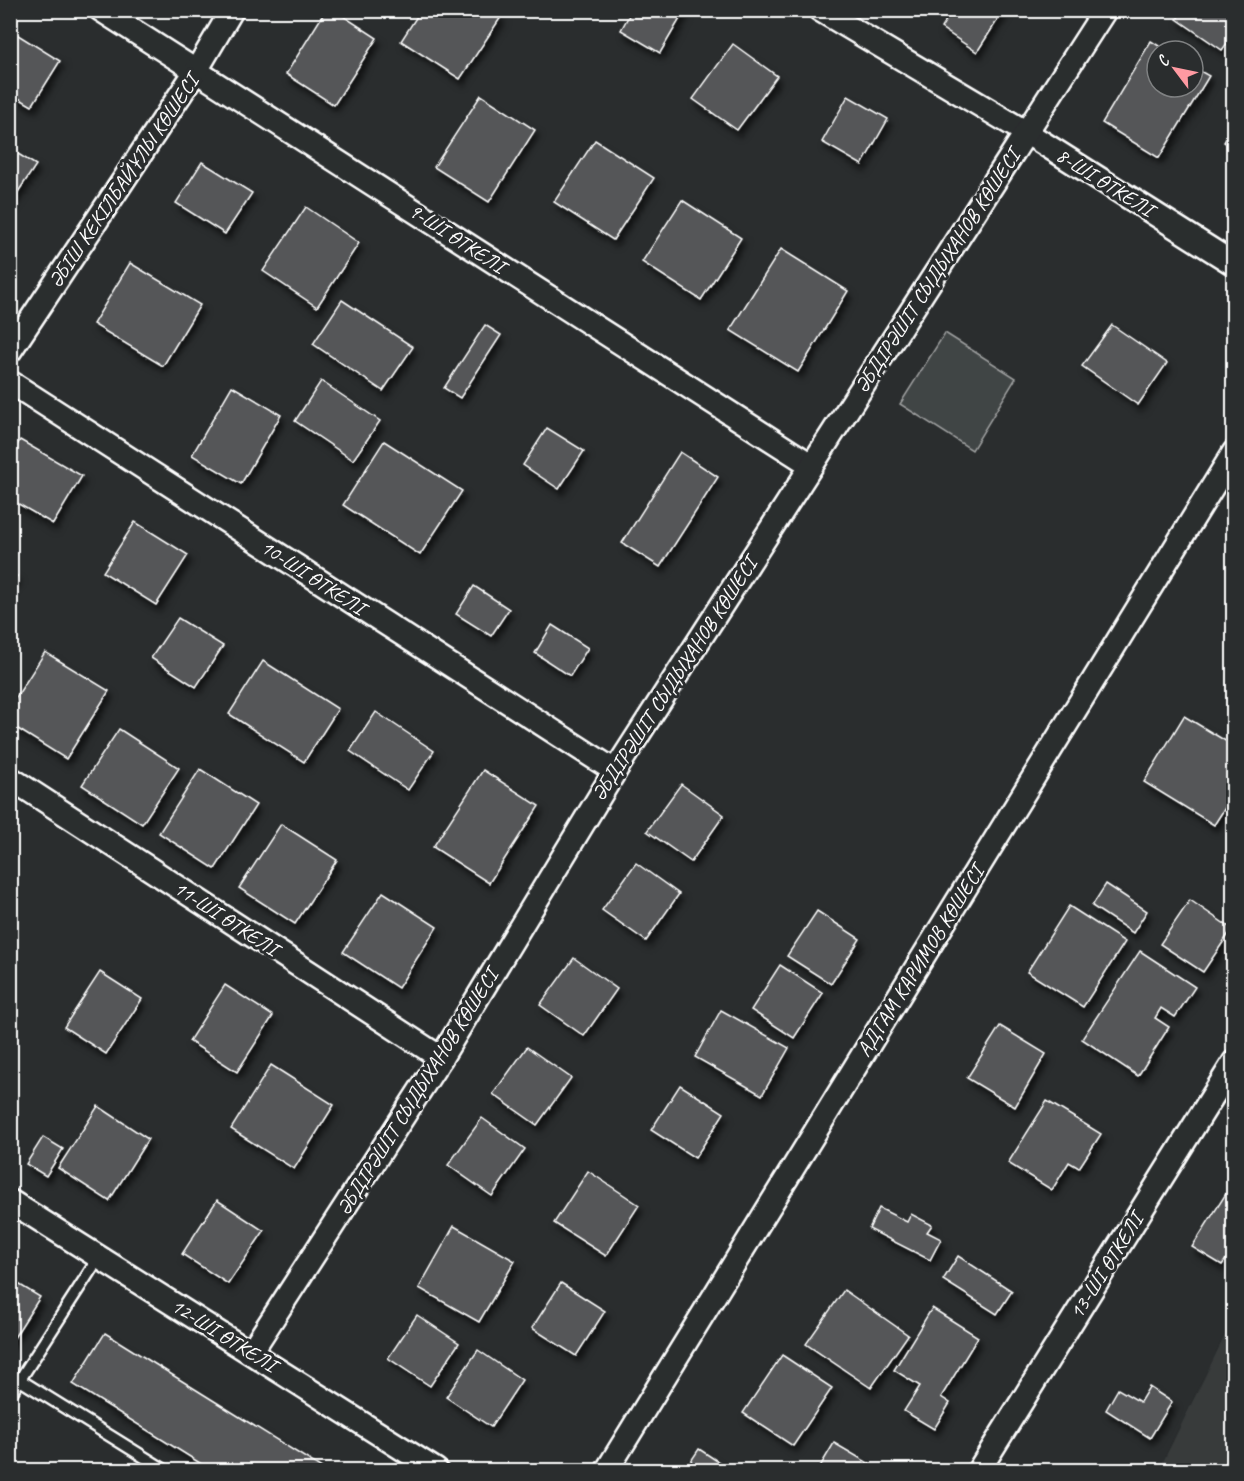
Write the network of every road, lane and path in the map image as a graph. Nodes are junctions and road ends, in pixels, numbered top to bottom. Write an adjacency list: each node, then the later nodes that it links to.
1 (101, 10): 5 (street, 9-ШІ ӨТКЕЛІ)
2 (232, 10): 5 (street, ӘБІШ КЕКІЛБАЙҰЛЫ КӨШЕСІ)
3 (820, 10): 6 (street, 8-ШІ ӨТКЕЛІ)
4 (1105, 10): 6 (street, ӘБДІРӘШІТ СЫДЫХАНОВ КӨШЕСІ)
5 (196, 71): 8 (street, ӘБІШ КЕКІЛБАЙҰЛЫ КӨШЕСІ); 11 (street, 9-ШІ ӨТКЕЛІ)
6 (1027, 133): 7 (street, 8-ШІ ӨТКЕЛІ); 11 (street, ӘБДІРӘШІТ СЫДЫХАНОВ КӨШЕСІ)
7 (1233, 264)
8 (10, 351)
9 (10, 382): 12 (street, 10-ШІ ӨТКЕЛІ)
10 (1233, 452): 23 (street, АДГАМ КАРИМОВ КӨШЕСІ)
11 (811, 465): 12 (street, ӘБДІРӘШІТ СЫДЫХАНОВ КӨШЕСІ)
12 (615, 771): 14 (street, ӘБДІРӘШІТ СЫДЫХАНОВ КӨШЕСІ)
13 (10, 778): 14 (street, 11-ШІ ӨТКЕЛІ)
14 (441, 1058): 18 (street, ӘБДІРӘШІТ СЫДЫХАНОВ КӨШЕСІ)
15 (1233, 1062): 24 (street, 13-ШІ ӨТКЕЛІ)
16 (10, 1201): 17 (street, 12-ШІ ӨТКЕЛІ)
17 (99, 1257): 18 (street, 12-ШІ ӨТКЕЛІ); 19 (lane)
18 (251, 1352): 22 (street, 12-ШІ ӨТКЕЛІ)
19 (20, 1380): 20 (lane); 21 (lane)
20 (10, 1395)
21 (165, 1470)
22 (436, 1470)
23 (607, 1470)
24 (979, 1470)

